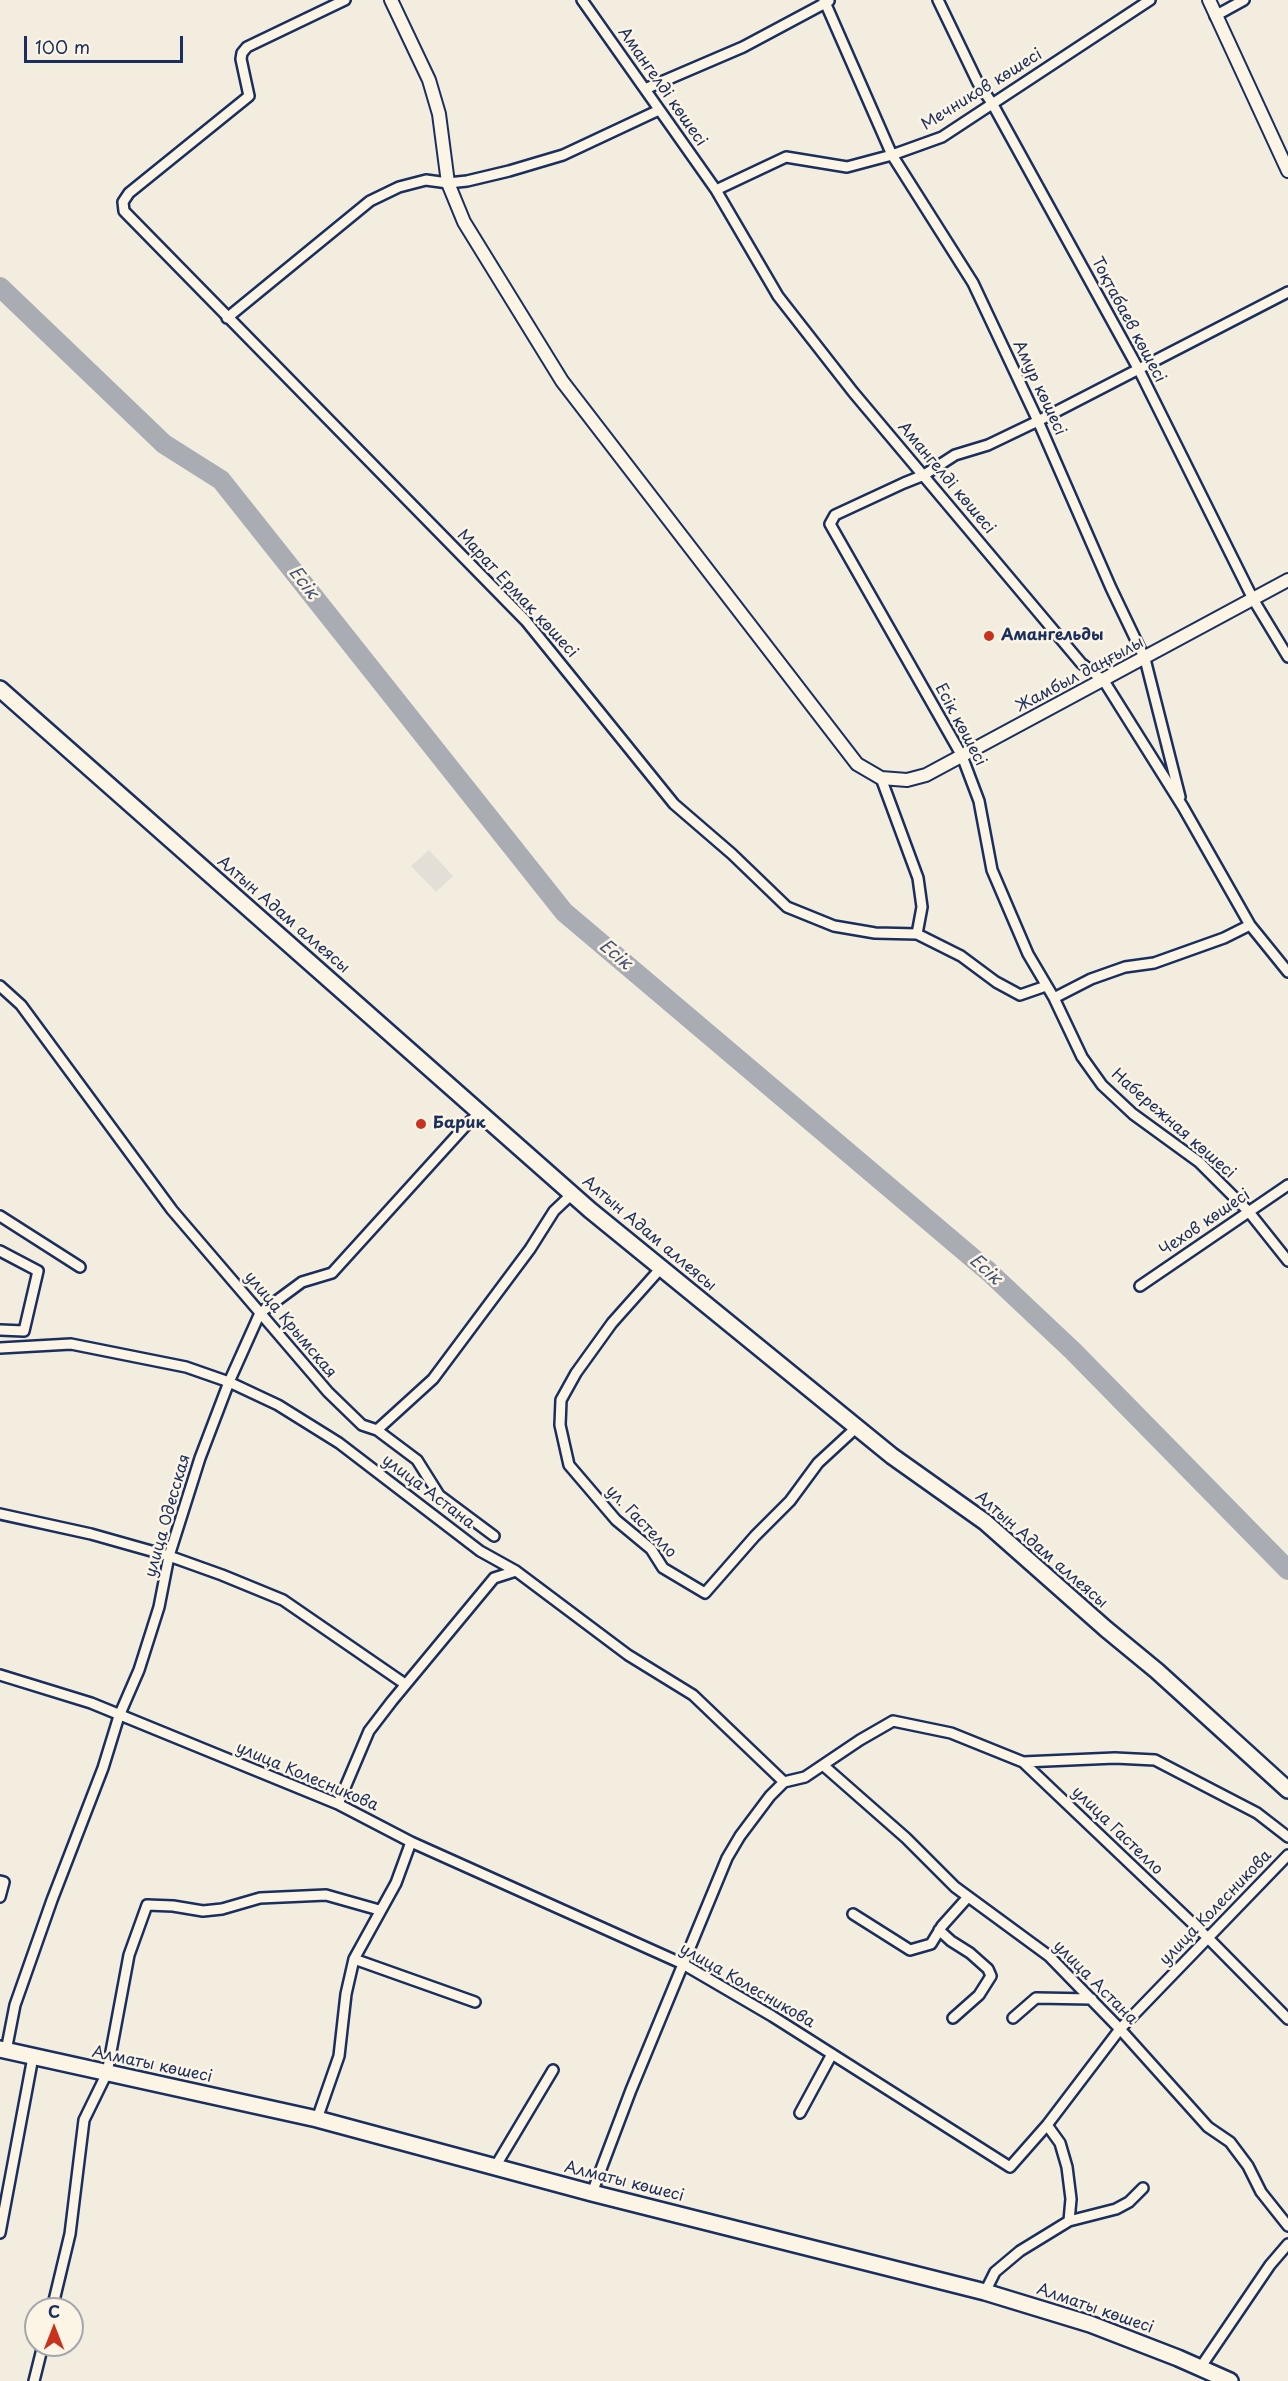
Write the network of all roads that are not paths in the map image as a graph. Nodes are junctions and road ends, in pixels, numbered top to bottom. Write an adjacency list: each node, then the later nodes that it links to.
1 (345, 0): 18 (street, Марат Ермак көшесі)
2 (392, 0): 15 (street)
3 (582, 0): 10 (street, Амангелді көшесі)
4 (938, 0): 11 (street, Тоқтабаев көшесі)
5 (1150, 0): 11 (street, Мечников көшесі)
6 (1209, 0): 9 (street)
7 (1244, 0): 9 (street)
8 (827, 1): 10 (street); 13 (street, Амур көшесі)
9 (1215, 16): 14 (street)
10 (645, 89): 12 (street, Амангелді көшесі)
11 (992, 104): 13 (street, Мечников көшесі); 19 (street, Тоқтабаев көшесі)
12 (659, 110): 15 (street); 16 (street, Амангелді көшесі)
13 (892, 155): 16 (street, Мечников көшесі); 20 (street, Амур көшесі)
14 (1288, 171)
15 (448, 183): 18 (street); 29 (street)
16 (716, 190): 21 (street, Амангелді көшесі)
17 (1288, 292): 19 (street)
18 (227, 318): 32 (street, Марат Ермак көшесі)
19 (1139, 370): 20 (street); 23 (street, Тоқтабаев көшесі)
20 (1038, 421): 21 (street); 25 (street, Амур көшесі)
21 (924, 475): 26 (street, Амангелді көшесі); 28 (street, Есік көшесі)
22 (1288, 580): 23 (street, Жамбыл даңғылы)
23 (1253, 599): 24 (street, Тоқтабаев көшесі); 25 (street, Жамбыл даңғылы)
24 (1288, 657)
25 (1145, 659): 26 (street, Жамбыл даңғылы); 30 (street, Амур көшесі)
26 (1104, 681): 28 (street, Жамбыл даңғылы); 30 (street, Амангелді көшесі)
27 (0, 689): 37 (main road, Алтын Адам аллеясы)
28 (962, 756): 29 (street, Жамбыл даңғылы); 35 (street, Есік көшесі)
29 (881, 778): 32 (street)
30 (1183, 807): 31 (street, Амангелді көшесі)
31 (1250, 925): 33 (street, Амангелді көшесі); 36 (street)
32 (917, 934): 35 (street)
33 (1288, 972)
34 (0, 986): 47 (street, улица Крымская)
35 (1046, 986): 36 (street, Есік көшесі)
36 (1053, 998): 40 (street, Набережная көшесі)
37 (480, 1113): 39 (main road, Алтын Адам аллеясы); 47 (street, улица Одесская)
38 (1288, 1185): 40 (street, Чехов көшесі)
39 (572, 1194): 45 (main road, Алтын Адам аллеясы); 52 (street)
40 (1249, 1212): 43 (street, Набережная көшесі); 46 (street, Чехов көшесі)
41 (0, 1216): 44 (street)
42 (0, 1251): 48 (street)
43 (1288, 1261)
44 (80, 1267)
45 (661, 1268): 51 (main road, Алтын Адам аллеясы); 51 (street, ул. Гастелло)
46 (1140, 1286)
47 (260, 1313): 50 (street, улица Одесская); 52 (street, улица Крымская)
48 (0, 1330)
49 (0, 1348): 50 (street, улица Астана)
50 (229, 1382): 55 (street, улица Одесская); 56 (street, улица Астана)
51 (857, 1427): 63 (main road, Алтын Адам аллеясы)
52 (377, 1430): 54 (street, улица Крымская)
53 (0, 1514): 55 (street)
54 (494, 1536)
55 (169, 1556): 58 (street); 59 (street, улица Одесская)
56 (516, 1571): 58 (street); 62 (street, улица Астана)
57 (0, 1675): 59 (street, улица Колесникова)
58 (405, 1684): 64 (street)
59 (119, 1716): 64 (street, улица Колесникова); 83 (street, улица Одесская)
60 (1023, 1762): 61 (street, улица Гастелло); 65 (street); 74 (street, улица Гастелло)
61 (824, 1766): 62 (street); 70 (street, улица Астана)
62 (784, 1782): 76 (street)
63 (1288, 1790)
64 (338, 1804): 66 (street, улица Колесникова)
65 (1288, 1837)
66 (411, 1842): 71 (street); 76 (street, улица Колесникова)
67 (1288, 1855): 74 (street, улица Колесникова)
68 (0, 1881): 69 (street)
69 (0, 1897)
70 (968, 1897): 73 (street); 77 (street, улица Астана)
71 (379, 1911): 75 (street); 87 (street)
72 (853, 1914): 73 (street)
73 (939, 1930): 79 (street)
74 (1208, 1938): 81 (street, улица Гастелло); 82 (street, улица Колесникова)
75 (354, 1959): 78 (street); 89 (street)
76 (683, 1964): 84 (street, улица Колесникова); 93 (street)
77 (1092, 2000): 80 (street); 82 (street, улица Астана)
78 (475, 2002)
79 (953, 2018)
80 (1013, 2018)
81 (1288, 2019)
82 (1120, 2029): 90 (street, улица Колесникова); 95 (street, улица Астана)
83 (3, 2050): 85 (main road, Алматы көшесі)
84 (832, 2054): 88 (street); 90 (street, улица Колесникова)
85 (33, 2057): 87 (main road, Алматы көшесі); 96 (street)
86 (553, 2070): 91 (street)
87 (107, 2073): 89 (main road, Алматы көшесі); 99 (street)
88 (800, 2113)
89 (316, 2119): 91 (main road, Алматы көшесі)
90 (1047, 2125): 94 (street)
91 (495, 2167): 93 (main road, Алматы көшесі)
92 (1143, 2188): 94 (street)
93 (592, 2193): 98 (main road, Алматы көшесі)
94 (1069, 2220): 98 (street)
95 (1288, 2226)
96 (0, 2234)
97 (1288, 2244): 101 (street)
98 (985, 2292): 101 (main road, Алматы көшесі)
99 (55, 2297)
100 (40, 2357): 102 (street)
101 (1200, 2368): 103 (main road, Алматы көшесі)
102 (34, 2381)
103 (1230, 2381)

